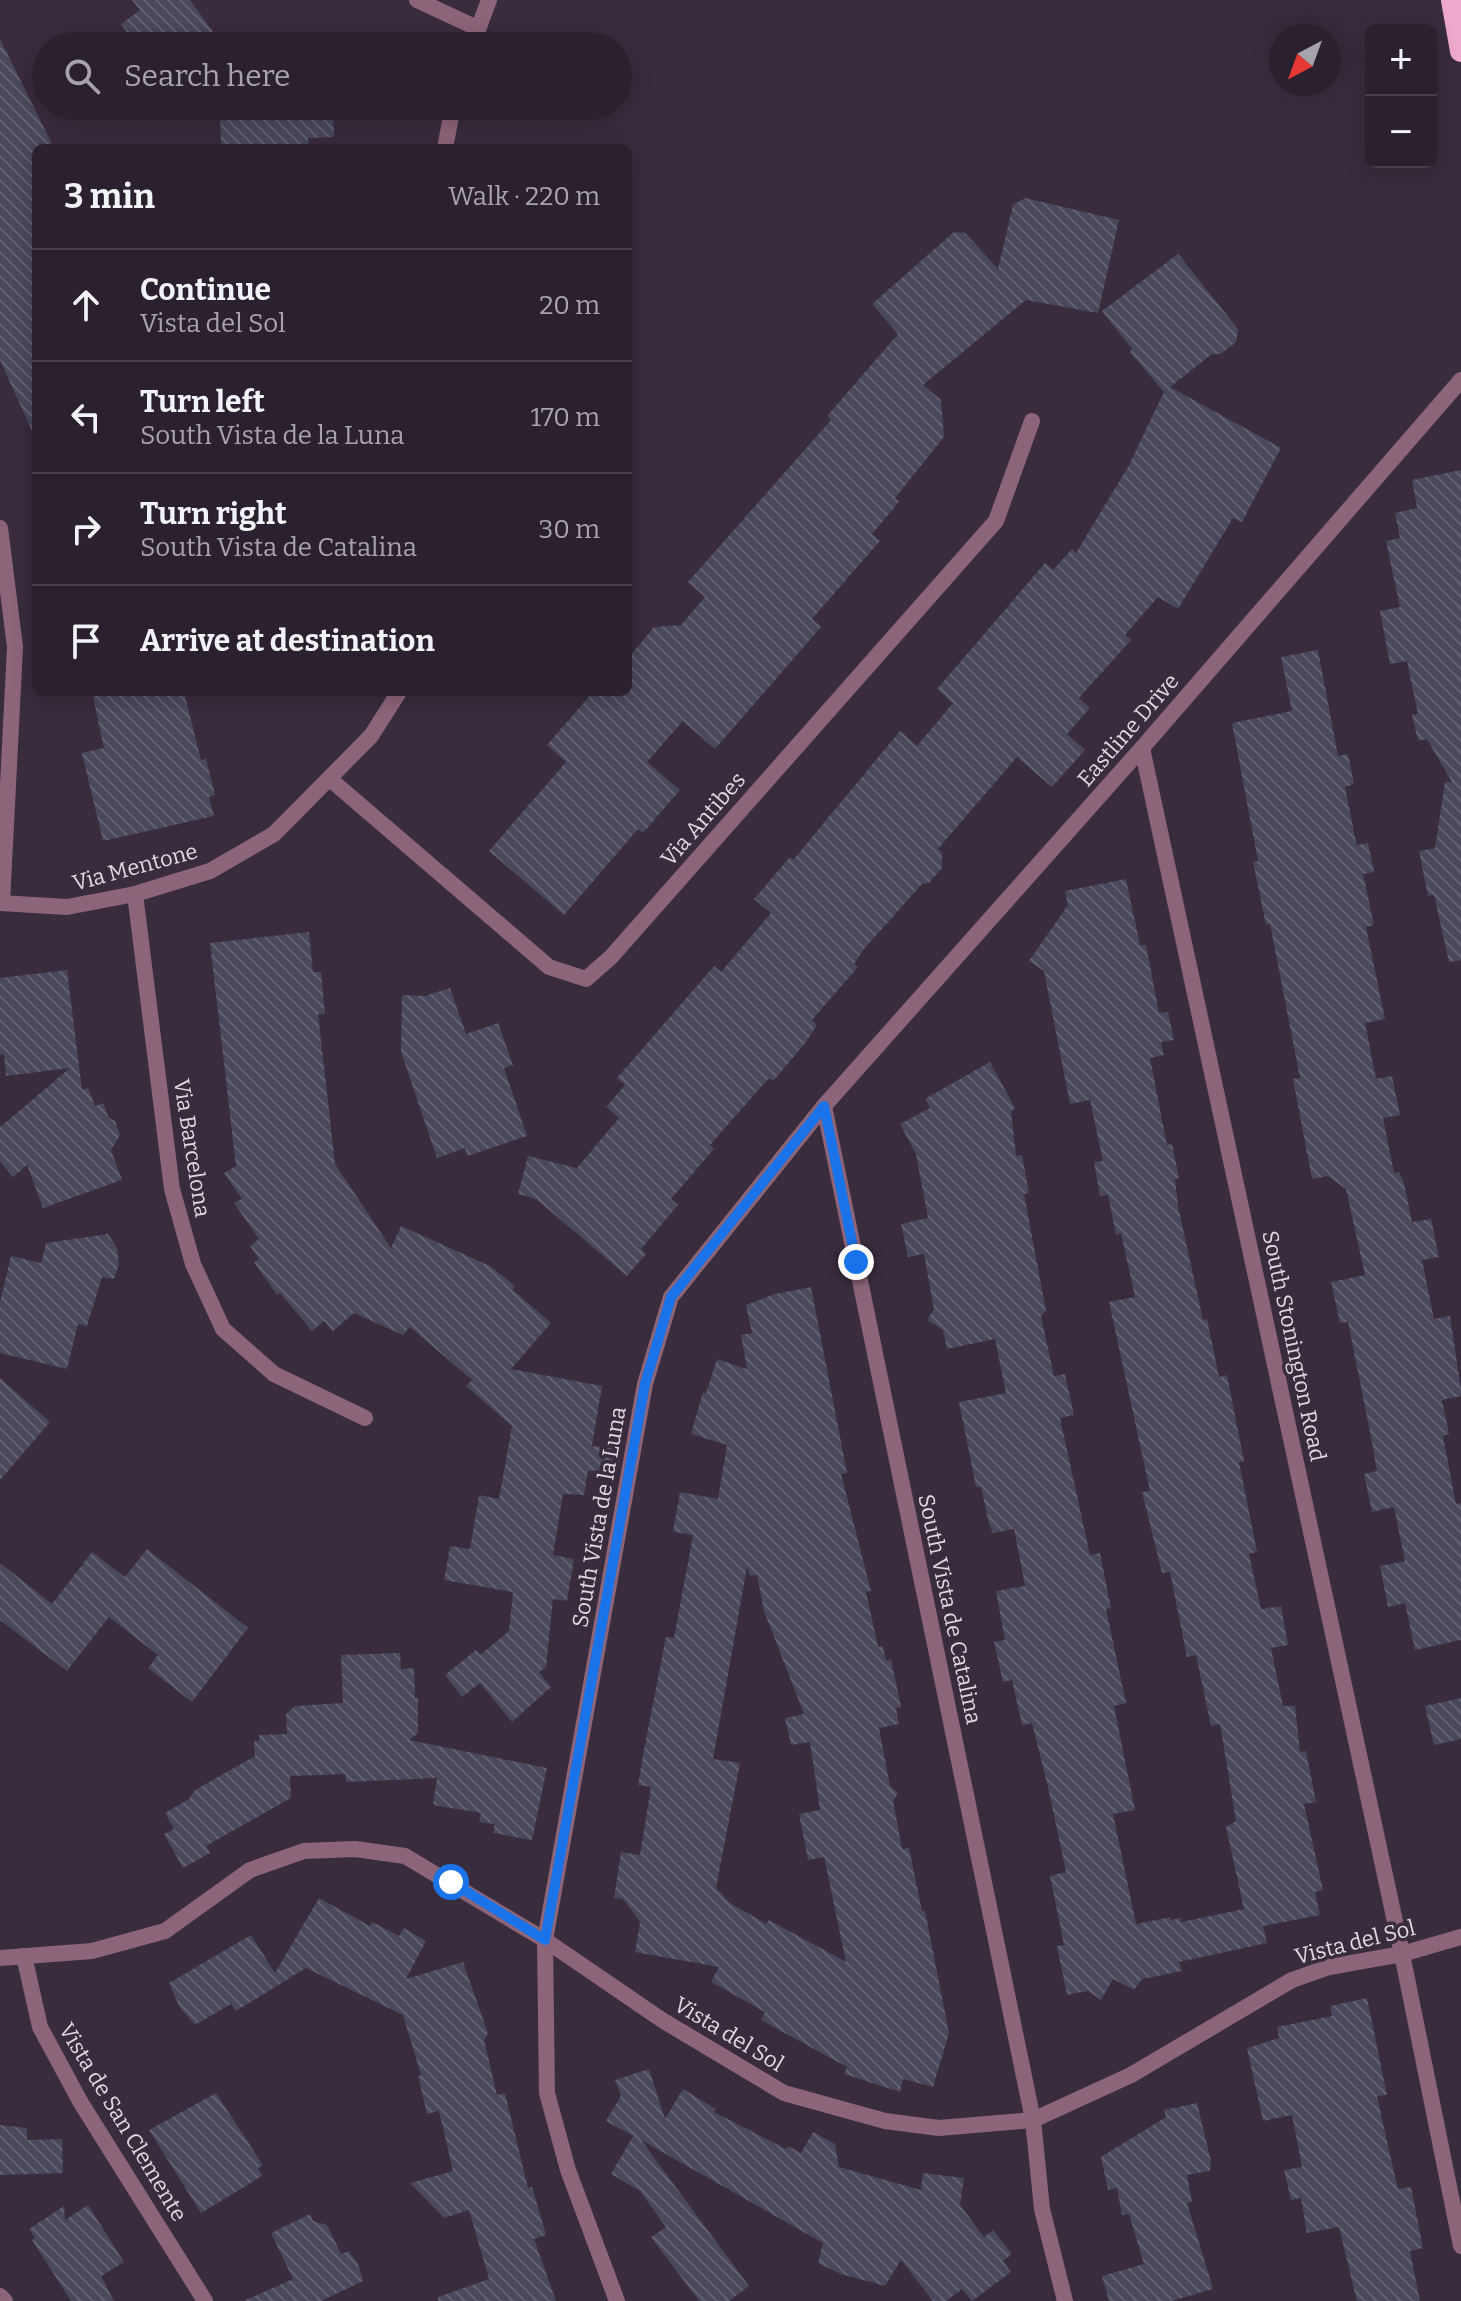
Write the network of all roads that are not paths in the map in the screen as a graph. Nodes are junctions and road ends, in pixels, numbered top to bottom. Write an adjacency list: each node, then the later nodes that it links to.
1 (417, 0): 4 (street)
2 (489, 0): 4 (street)
3 (1452, 0): 6 (highway)
4 (477, 28): 5 (street)
5 (476, 32)
6 (1461, 51)
7 (450, 120): 8 (street)
8 (446, 144)
9 (1461, 380): 13 (street, Eastline Drive)
10 (1032, 421): 14 (street, Via Antibes)
11 (0, 528): 16 (street)
12 (396, 696): 14 (street, Via Mentone)
13 (1142, 748): 17 (street, Eastline Drive); 21 (street, South Stonington Road)
14 (331, 780): 15 (street, Via Mentone)
15 (135, 894): 16 (street, Via Mentone); 18 (street, Via Barcelona)
16 (1, 903)
17 (824, 1106): 20 (street, South Vista de la Luna); 24 (street, South Vista de Catalina)
18 (365, 1418)
19 (1461, 1937): 21 (street, Vista del Sol)
20 (545, 1940): 22 (street, Vista del Sol); 24 (street, Vista del Sol); 29 (street, South Vista de la Luna)
21 (1402, 1954): 24 (street, Vista del Sol); 25 (street, South Stonington Road)
22 (24, 1956): 23 (street, Vista del Sol); 28 (street, Vista de San Clemente)
23 (0, 1958)
24 (1033, 2120): 30 (street, South Vista de Catalina)
25 (1461, 2246)
26 (0, 2296): 27 (street)
27 (5, 2301)
28 (205, 2301)
29 (617, 2301)
30 (1065, 2301)

